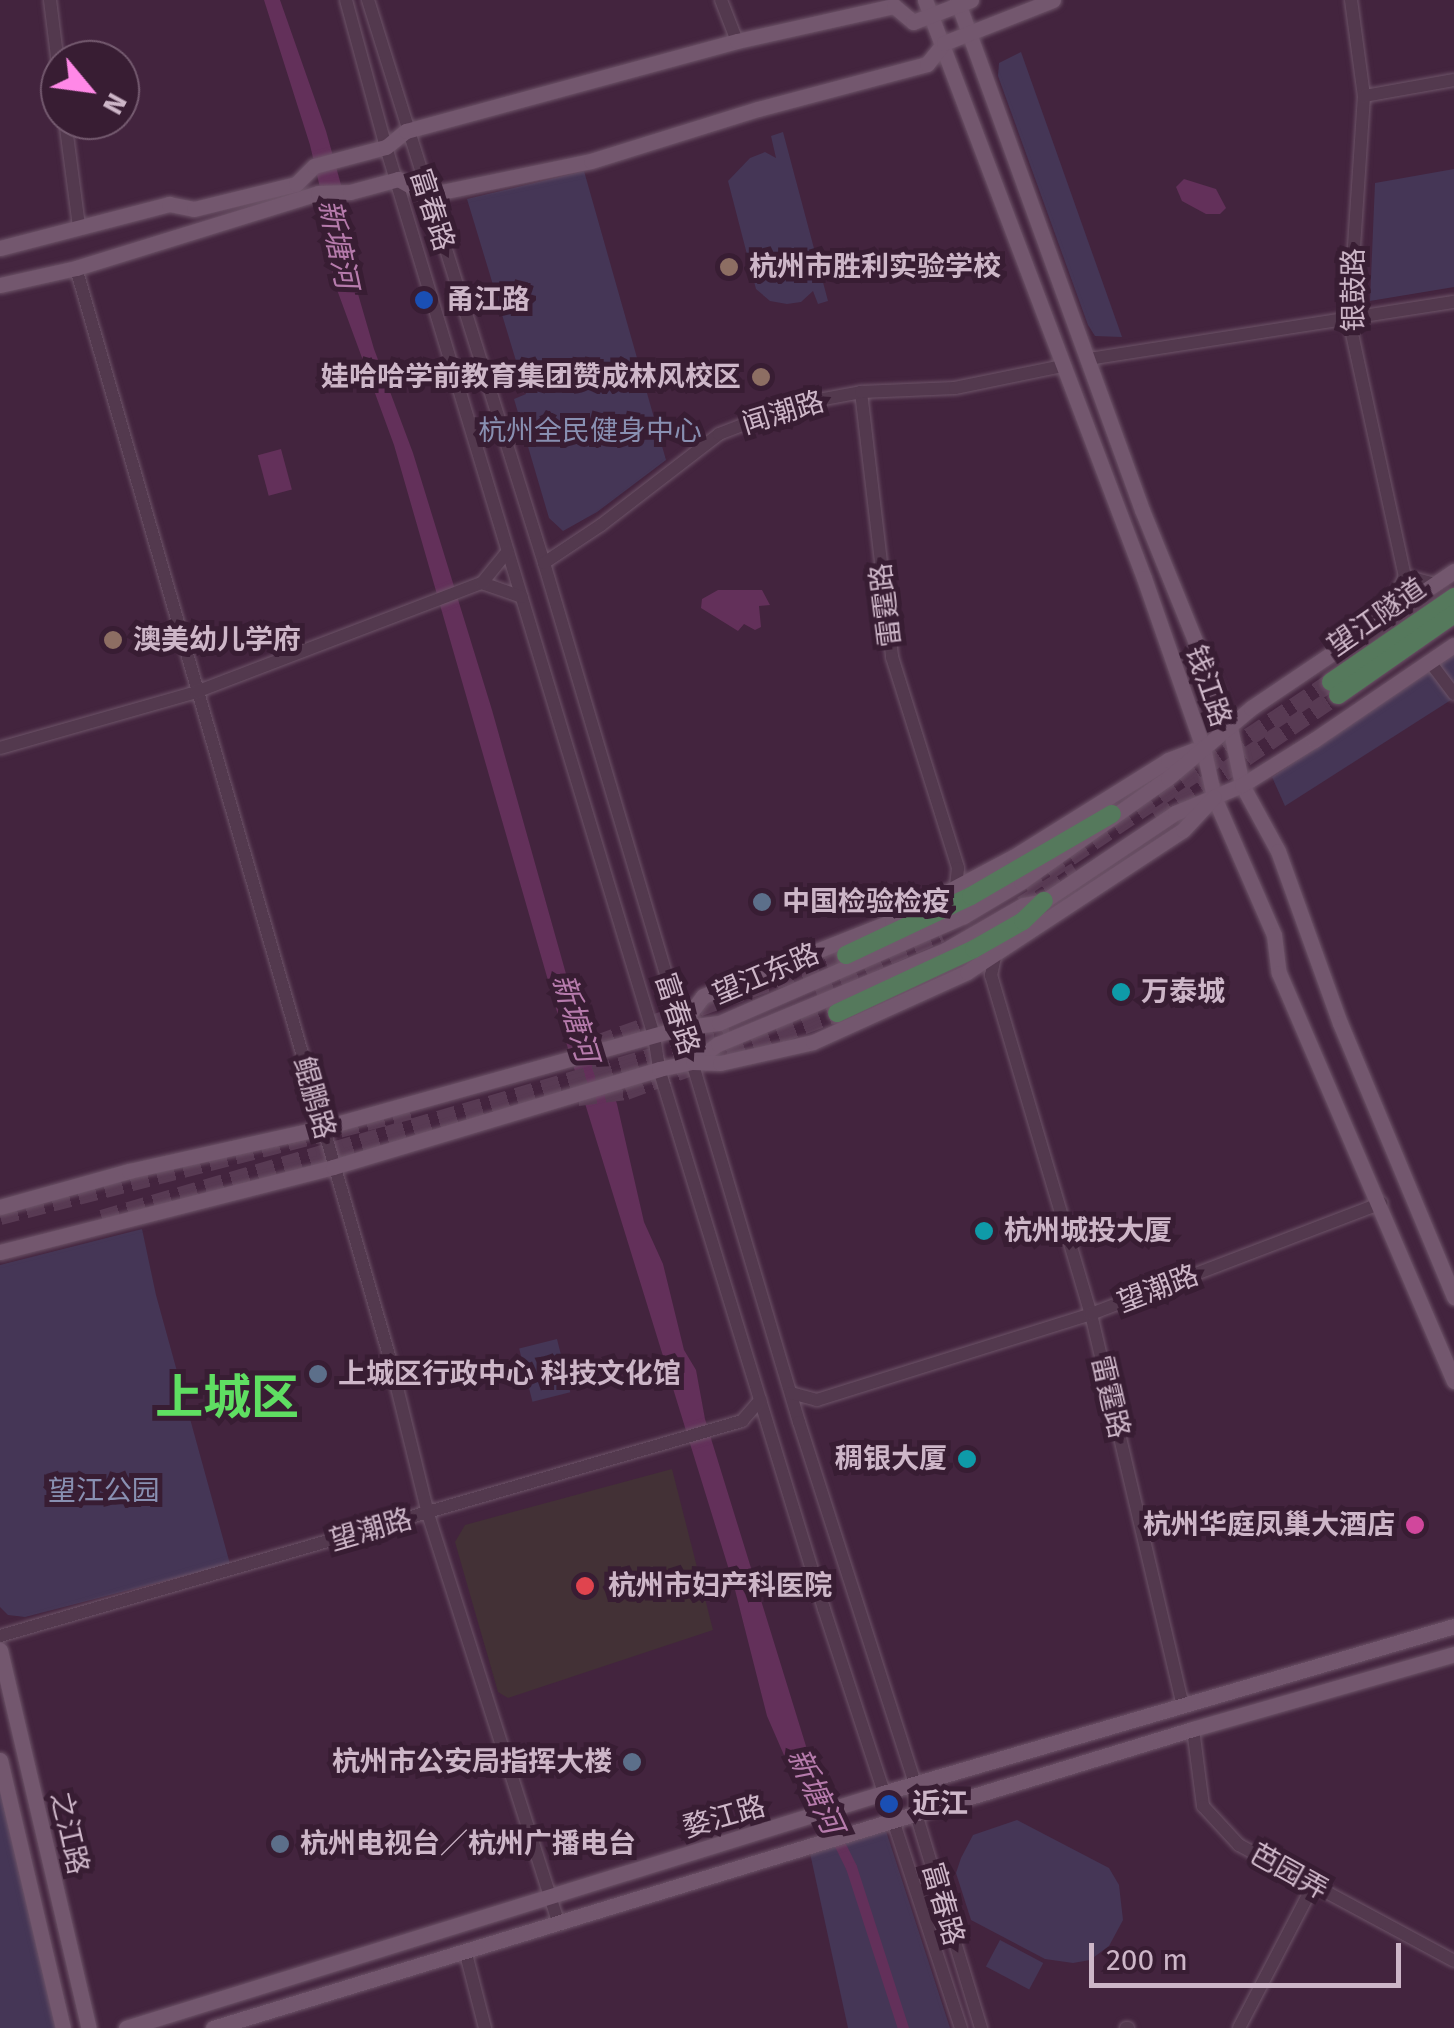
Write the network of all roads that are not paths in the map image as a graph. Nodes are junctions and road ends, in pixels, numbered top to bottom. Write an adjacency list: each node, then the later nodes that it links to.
1 (50, 0): 11 (street)
2 (346, 0): 18 (street, 富春路)
3 (368, 0): 16 (street, 富春路)
4 (721, 0): 12 (street)
5 (925, 0): 9 (main road, 钱江路)
6 (1052, 0): 10 (main road)
7 (1350, 0): 15 (street, 银鼓路)
8 (962, 2): 9 (main road); 10 (main road, 钱江路)
9 (932, 17): 12 (main road); 13 (main road, 钱江路)
10 (972, 32): 13 (main road); 27 (main road, 钱江路)
11 (55, 40)
12 (737, 41): 16 (main road)
13 (944, 43): 20 (main road); 28 (main road, 钱江路)
14 (1454, 80): 15 (street)
15 (1364, 96): 26 (street, 银鼓路)
16 (406, 130): 18 (main road); 20 (street, 富春路)
17 (68, 140): 21 (street)
18 (386, 147): 19 (street, 富春路); 21 (main road)
19 (398, 179): 20 (main road); 23 (main road); 30 (street, 富春路)
20 (427, 194): 31 (street, 富春路)
21 (79, 227): 22 (main road)
22 (0, 248)
23 (76, 268): 24 (main road); 42 (street, 鲲鹏路)
24 (0, 285)
25 (1454, 302): 26 (street)
26 (1349, 320): 27 (street); 33 (street, 银鼓路)
27 (1089, 358): 44 (main road, 钱江路)
28 (1062, 366): 29 (street, 闻潮路); 45 (main road, 钱江路)
29 (860, 392): 31 (street, 闻潮路); 50 (street, 雷霆路)
30 (508, 551): 34 (street); 36 (street, 富春路)
31 (544, 562): 59 (street, 富春路)
32 (1454, 571): 35 (main road, 望江东路)
33 (1404, 576): 35 (street); 39 (street)
34 (482, 583): 36 (street); 42 (street)
35 (1434, 584): 39 (main road, 望江东路)
36 (522, 597): 60 (street, 富春路)
37 (1454, 597): 38 (highway, 望江隧道)
38 (1454, 614)
39 (1384, 618): 44 (main road, 望江东路)
40 (1454, 645): 41 (main road, 望江东路)
41 (1430, 662): 43 (street); 47 (main road, 望江东路)
42 (196, 692): 46 (street); 63 (street, 鲲鹏路)
43 (1454, 694)
44 (1230, 728): 45 (main road, 望江东路); 47 (main road, 钱江路)
45 (1202, 747): 48 (main road, 钱江路); 49 (main road, 望江东路); 51 (main road)
46 (0, 748)
47 (1242, 786): 48 (main road, 望江东路); 68 (main road, 钱江路)
48 (1214, 798): 53 (main road, 望江东路); 54 (main road); 65 (main road, 钱江路)
49 (1112, 814): 55 (highway); 59 (main road, 望江东路)
50 (958, 868): 51 (street); 52 (street, 雷霆路)
51 (978, 876): 52 (main road)
52 (956, 888): 59 (main road)
53 (1044, 901): 58 (highway); 61 (main road, 望江东路)
54 (996, 952): 56 (main road); 57 (street, 雷霆路)
55 (846, 956)
56 (967, 972): 57 (street); 61 (main road)
57 (991, 975): 69 (street, 雷霆路)
58 (837, 1013)
59 (679, 1028): 60 (main road, 望江东路); 61 (street, 富春路)
60 (654, 1036): 62 (street, 富春路); 63 (main road, 望江东路)
61 (692, 1062): 62 (main road); 71 (street, 富春路)
62 (659, 1069): 64 (main road); 72 (street, 富春路)
63 (322, 1128): 64 (street, 鲲鹏路); 66 (main road, 望江东路)
64 (333, 1167): 67 (main road); 77 (street, 鲲鹏路)
65 (1382, 1203): 69 (street, 望潮路); 70 (main road, 钱江路)
66 (0, 1207)
67 (0, 1252)
68 (1454, 1297)
69 (1091, 1314): 73 (street, 望潮路); 82 (street, 雷霆路)
70 (1454, 1381)
71 (790, 1393): 73 (street); 74 (street, 富春路)
72 (760, 1400): 75 (street); 76 (street, 富春路)
73 (817, 1400): 74 (street)
74 (799, 1422): 85 (street, 富春路)
75 (736, 1423): 76 (street); 77 (street, 望潮路)
76 (770, 1430): 86 (street, 富春路)
77 (428, 1514): 79 (street, 望潮路); 90 (street, 鲲鹏路)
78 (1454, 1626): 82 (main road, 婺江路)
79 (0, 1636)
80 (0, 1650): 95 (main road, 之江路)
81 (1454, 1654): 83 (main road, 婺江路)
82 (1183, 1707): 85 (main road, 婺江路)
83 (1193, 1729): 87 (main road, 婺江路); 89 (street, 芭园弄)
84 (0, 1760): 94 (main road, 之江路)
85 (915, 1784): 86 (main road, 婺江路); 87 (street, 富春路)
86 (883, 1793): 88 (street, 富春路); 90 (main road, 婺江路)
87 (916, 1814): 88 (main road, 婺江路); 100 (street, 富春路)
88 (894, 1821): 91 (main road, 婺江路); 99 (street, 富春路)
89 (1313, 1886): 93 (street, 芭园弄); 101 (street)
90 (549, 1894): 91 (street, 鲲鹏路); 96 (main road, 婺江路)
91 (559, 1926): 92 (main road, 婺江路)
92 (465, 1950): 97 (main road, 婺江路); 98 (street)
93 (1454, 1961)
94 (63, 2028)
95 (88, 2028)
96 (126, 2028)
97 (213, 2028)
98 (485, 2028)
99 (961, 2028)
100 (981, 2028)
101 (1239, 2028)

